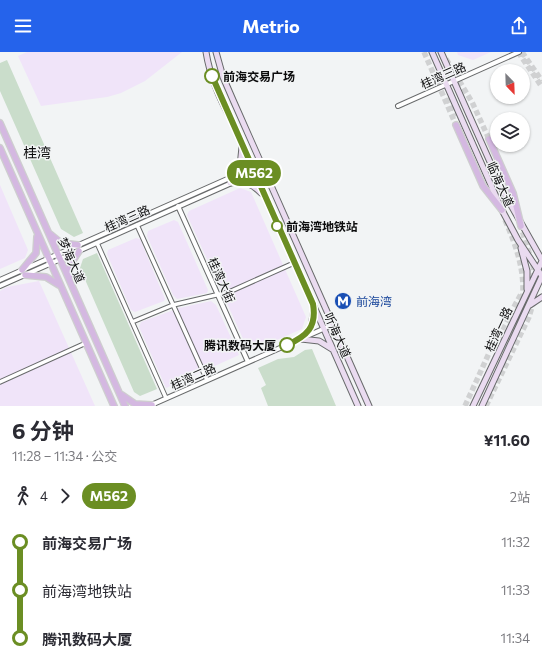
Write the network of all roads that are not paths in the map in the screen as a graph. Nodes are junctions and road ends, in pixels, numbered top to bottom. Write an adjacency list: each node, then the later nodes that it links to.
1 (206, 52): 12 (main road, 听海大道)
2 (216, 52): 14 (main road, 听海大道)
3 (432, 52): 7 (main road, 临海大道)
4 (441, 52): 6 (main road, 临海大道)
5 (519, 52): 6 (street, 桂湾三路)
6 (454, 81): 7 (street, 桂湾三路); 21 (main road, 临海大道)
7 (447, 84): 8 (street, 桂湾三路); 19 (main road, 临海大道)
8 (398, 106)
9 (0, 123): 22 (main road, 梦海大道)
10 (456, 124): 19 (main road)
11 (489, 139): 21 (main road)
12 (242, 144): 15 (main road, 听海大道); 16 (main road)
13 (0, 148): 23 (main road, 梦海大道)
14 (262, 166): 15 (street, 桂湾三路); 45 (main road, 听海大道)
15 (253, 170): 16 (street, 桂湾三路); 17 (main road, 听海大道)
16 (230, 180): 17 (main road); 18 (street, 桂湾三路); 26 (street, 桂湾三路)
17 (264, 196): 30 (main road, 听海大道)
18 (178, 206): 20 (street, 桂湾三路); 39 (street, 桂湾大街)
19 (502, 210): 24 (main road, 临海大道)
20 (137, 225): 25 (street, 桂湾三路); 42 (street)
21 (521, 226): 29 (main road, 临海大道)
22 (46, 229): 26 (main road); 27 (main road, 梦海大道)
23 (37, 232): 28 (main road, 梦海大道); 32 (main road)
24 (518, 240): 31 (main road, 临海大道); 38 (main road)
25 (98, 243): 26 (street, 桂湾三路); 44 (street)
26 (79, 248): 27 (street, 桂湾三路); 35 (main road)
27 (59, 257): 28 (street, 桂湾三路); 35 (main road, 梦海大道)
28 (49, 261): 32 (street, 桂湾三路); 37 (main road, 梦海大道)
29 (542, 261): 31 (main road, 桂湾一路)
30 (294, 263): 39 (street); 41 (main road, 听海大道)
31 (538, 269): 33 (main road, 临海大道); 38 (main road, 桂湾一路)
32 (24, 272): 34 (street, 桂湾三路); 36 (street, 桂湾三路); 37 (main road)
33 (542, 276): 43 (main road, 桂湾一路)
34 (0, 280)
35 (70, 284): 53 (main road, 梦海大道)
36 (0, 286)
37 (62, 288): 48 (main road, 梦海大道)
38 (526, 292): 60 (main road, 桂湾一路)
39 (218, 295): 42 (street); 50 (street, 桂湾大街)
40 (542, 297): 43 (main road)
41 (313, 304): 46 (main road, 听海大道); 47 (main road)
42 (173, 305): 44 (street); 51 (street)
43 (528, 307): 61 (main road, 桂湾一路)
44 (132, 322): 54 (street)
45 (332, 325): 46 (street, 桂湾二路); 59 (main road, 听海大道)
46 (324, 329): 47 (street, 桂湾二路); 49 (main road, 听海大道)
47 (301, 339): 49 (main road); 50 (street, 桂湾二路)
48 (86, 343): 52 (street); 55 (main road, 梦海大道)
49 (333, 350): 58 (main road, 听海大道)
50 (248, 362): 51 (street, 桂湾二路)
51 (207, 380): 54 (street, 桂湾二路)
52 (0, 382)
53 (118, 390): 56 (main road, 梦海大道); 57 (main road)
54 (166, 398): 57 (street, 桂湾二路)
55 (114, 406)
56 (125, 406)
57 (150, 406)
58 (358, 406)
59 (369, 406)
60 (473, 406)
61 (482, 406)

